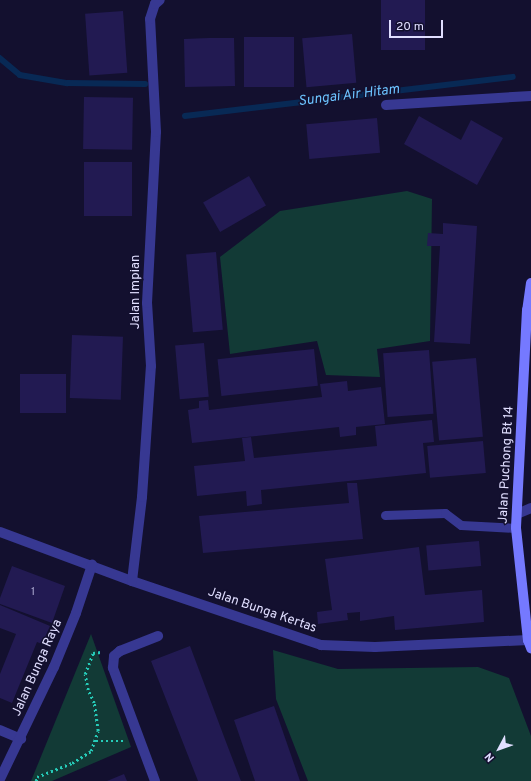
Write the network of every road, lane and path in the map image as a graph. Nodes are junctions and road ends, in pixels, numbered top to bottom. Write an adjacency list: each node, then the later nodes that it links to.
1 (157, 2): 11 (street, Jalan Impian)
2 (531, 96): 3 (street)
3 (386, 105)
4 (531, 283): 6 (street, Jalan Puchong Bt 14)
5 (531, 508): 6 (street)
6 (517, 514): 8 (street, Jalan Puchong Bt 14)
7 (385, 515): 8 (lane)
8 (516, 528): 12 (street, Jalan Puchong Bt 14)
9 (0, 532): 10 (street, Jalan Bunga Kertas)
10 (92, 565): 11 (street, Jalan Bunga Kertas); 17 (street, Jalan Bunga Raya)
11 (132, 581): 14 (street, Jalan Bunga Kertas)
12 (528, 610): 14 (street, Jalan Puchong Bt 14)
13 (158, 636): 15 (street)
14 (529, 644)
15 (114, 656): 18 (path); 19 (street)
16 (0, 730): 17 (street)
17 (20, 739): 20 (street, Jalan Bunga Raya)
18 (96, 741): 19 (path); 21 (path)
19 (140, 742): 22 (street)
20 (0, 779)
21 (36, 781)
22 (155, 781)

